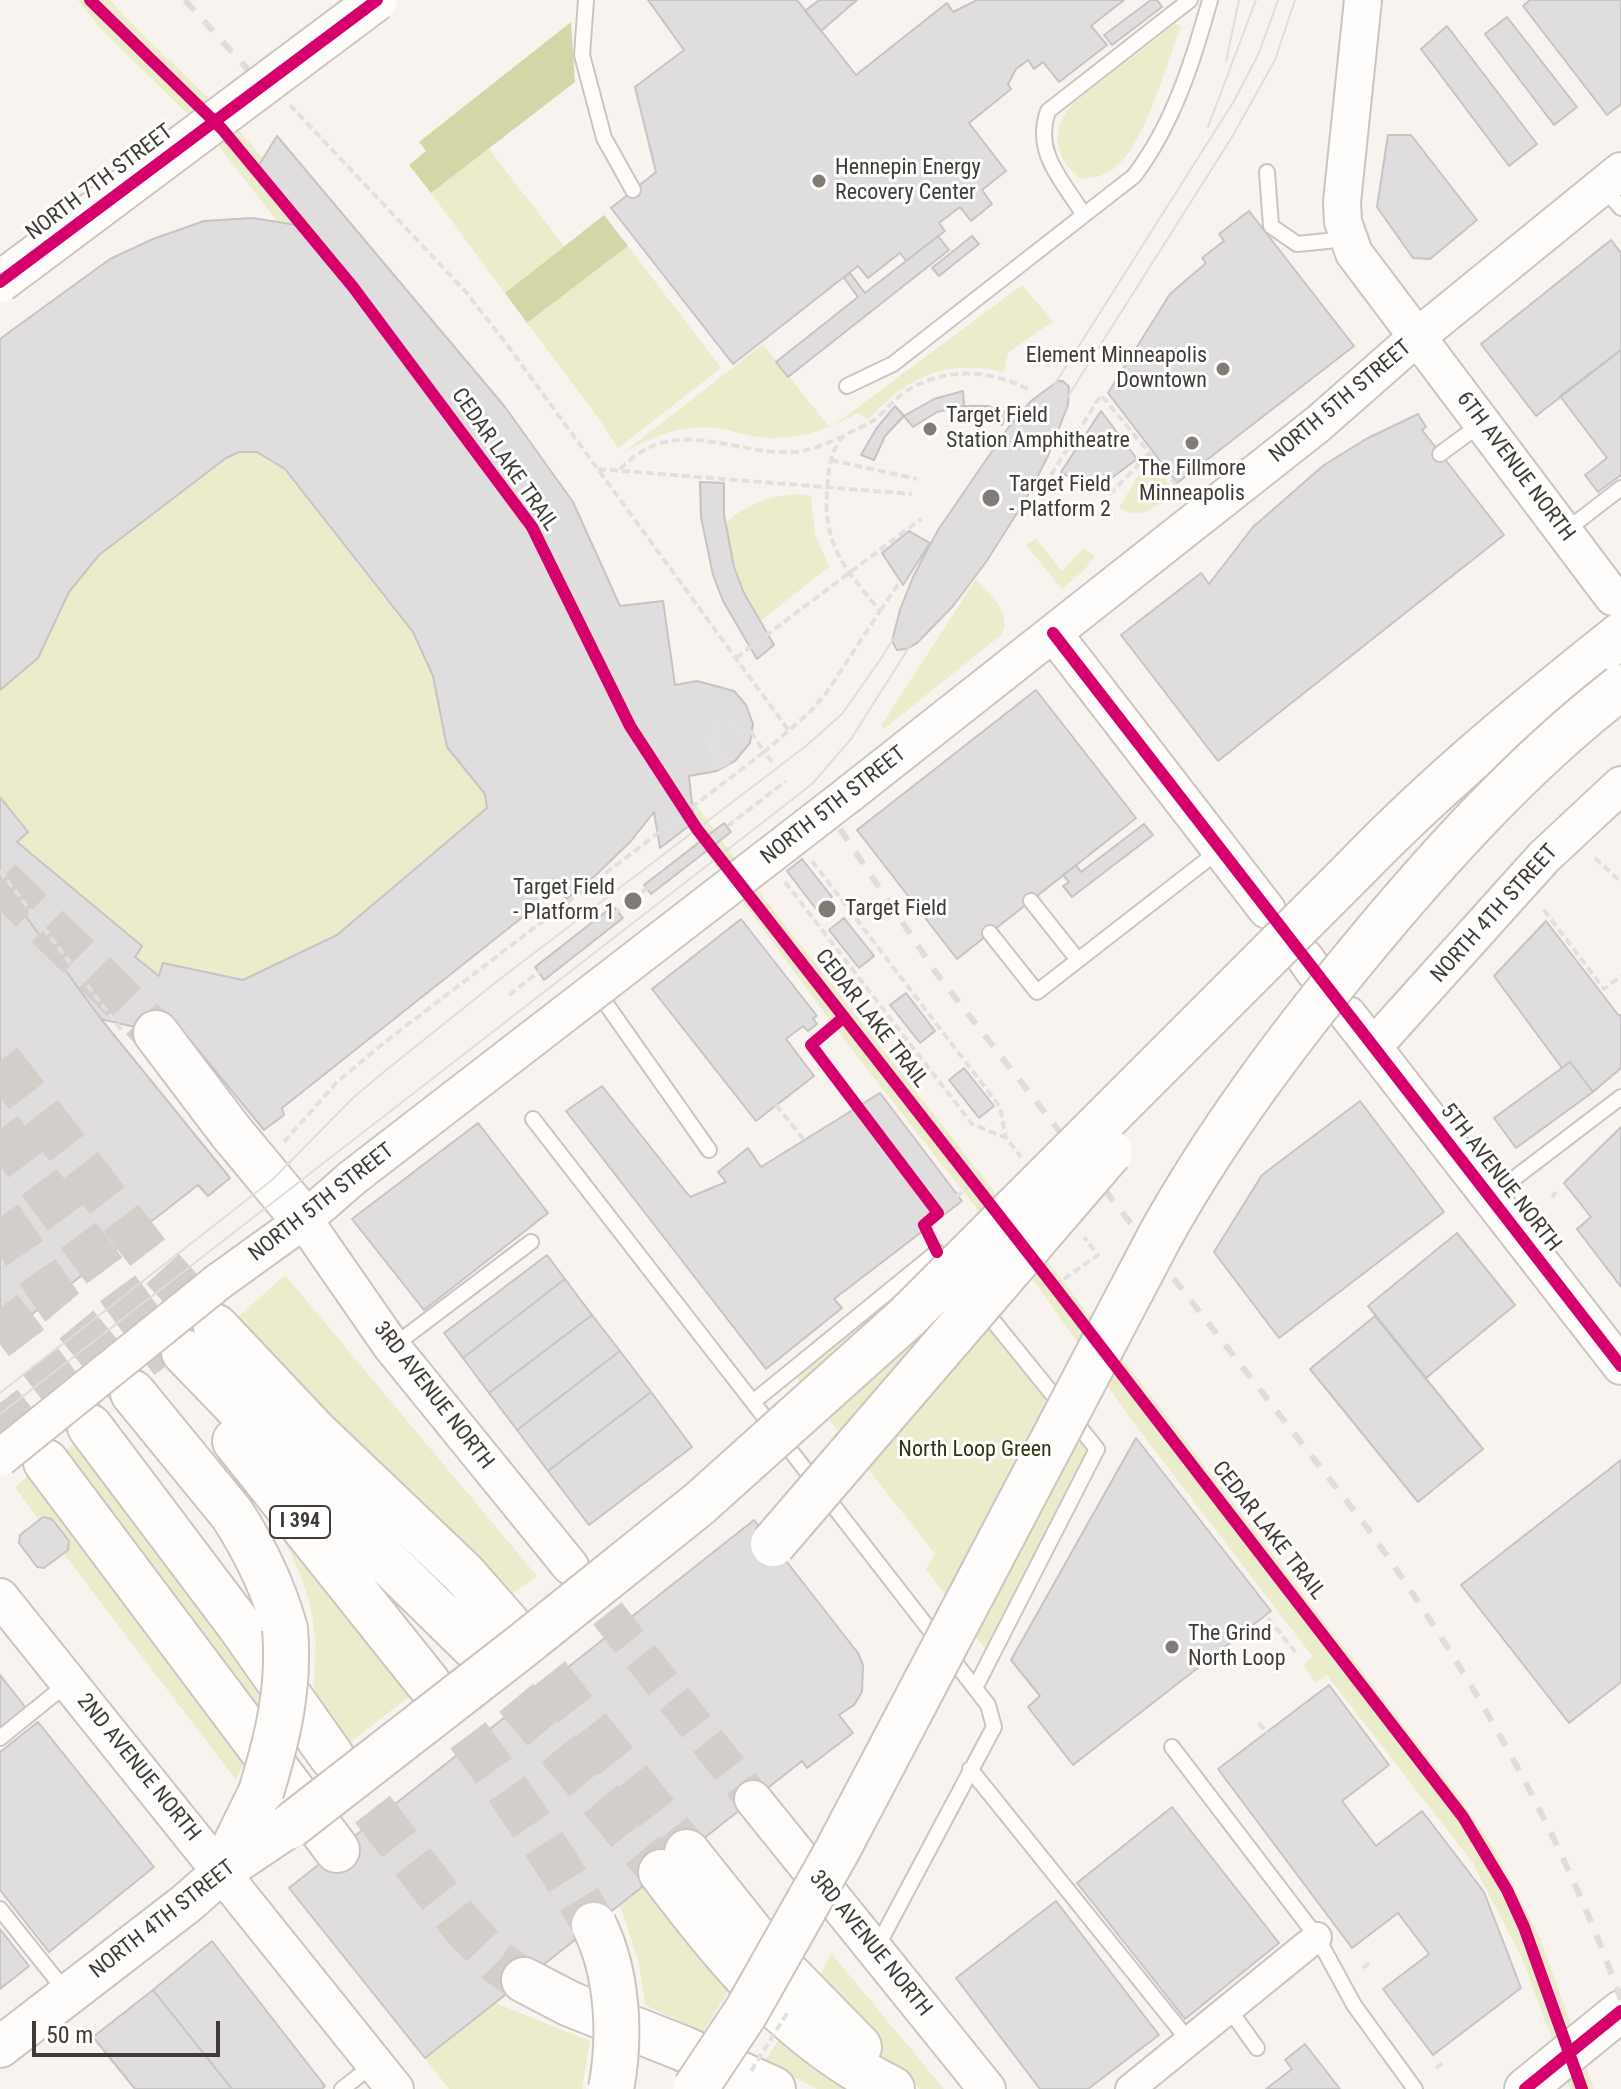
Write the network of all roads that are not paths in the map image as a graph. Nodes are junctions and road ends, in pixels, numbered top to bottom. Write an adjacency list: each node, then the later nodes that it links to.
1 (377, 0): 11 (main road, NORTH 7TH STREET, bridge)
2 (586, 0): 8 (lane)
3 (1190, 0): 9 (lane)
4 (1210, 0): 9 (lane)
5 (1363, 0): 10 (street)
6 (1267, 172): 10 (lane)
7 (1615, 188): 12 (street, NORTH 5TH STREET)
8 (633, 190)
9 (1084, 215): 13 (lane)
10 (1348, 239): 12 (street, 6TH AVENUE NORTH)
11 (0, 282)
12 (1417, 337): 14 (street, 6TH AVENUE NORTH); 19 (street, NORTH 5TH STREET)
13 (847, 386)
14 (1482, 423): 15 (lane); 17 (street, 6TH AVENUE NORTH)
15 (1440, 454)
16 (1621, 488): 17 (lane)
17 (1564, 532): 18 (street, 6TH AVENUE NORTH)
18 (1617, 616): 23 (highway)
19 (1053, 633): 22 (street); 28 (street, NORTH 5TH STREET, bridge)
20 (1621, 687): 75 (highway, bridge)
21 (1621, 785): 31 (street, NORTH 4TH STREET)
22 (1221, 849): 25 (street); 27 (lane)
23 (1355, 869): 45 (highway, bridge); 57 (highway, bridge)
24 (1031, 901): 27 (lane)
25 (1267, 910)
26 (990, 933): 27 (lane)
27 (1078, 960)
28 (596, 990): 34 (lane); 36 (street, NORTH 5TH STREET, bridge)
29 (1348, 1015): 31 (street, 5TH AVENUE NORTH)
30 (140, 1034): 36 (highway)
31 (1373, 1047): 35 (street, 5TH AVENUE NORTH)
32 (1621, 1097): 35 (lane)
33 (533, 1119): 41 (lane)
34 (709, 1150)
35 (1489, 1197): 39 (street, 5TH AVENUE NORTH)
36 (304, 1220): 38 (street, 3RD AVENUE NORTH); 43 (street, NORTH 5TH STREET, bridge)
37 (531, 1242): 38 (lane)
38 (392, 1347): 46 (street, 3RD AVENUE NORTH)
39 (1621, 1366)
40 (133, 1393): 59 (highway, I 394, bridge)
41 (753, 1402): 51 (lane); 51 (lane)
42 (90, 1427): 54 (highway)
43 (0, 1458)
44 (46, 1462): 58 (highway)
45 (773, 1544)
46 (570, 1566)
47 (0, 1597): 49 (street, 2ND AVENUE NORTH)
48 (490, 1635): 50 (highway, I 394)
49 (69, 1683): 52 (lane); 59 (street, 2ND AVENUE NORTH)
50 (428, 1683)
51 (975, 1688): 55 (lane)
52 (0, 1738)
53 (1172, 1747): 62 (lane)
54 (332, 1757)
55 (970, 1769): 63 (lane); 68 (lane)
56 (753, 1799): 63 (street, 3RD AVENUE NORTH)
57 (289, 1827): 59 (main road, NORTH 4TH STREET)
58 (337, 1850)
59 (236, 1862): 65 (main road, NORTH 4TH STREET); 71 (street, 2ND AVENUE NORTH)
60 (0, 1909): 65 (lane)
61 (594, 1925): 74 (highway, bridge)
62 (1317, 1937): 66 (street); 81 (lane)
63 (875, 1951): 79 (street, 3RD AVENUE NORTH)
64 (524, 1980): 76 (highway)
65 (67, 1994): 69 (main road, NORTH 4TH STREET)
66 (1229, 2009): 68 (street); 70 (lane)
67 (1621, 2011): 72 (main road)
68 (1189, 2041): 80 (street)
69 (0, 2047)
70 (1257, 2048)
71 (385, 2076): 73 (lane)
72 (1536, 2081)
73 (342, 2089)
74 (611, 2089)
75 (695, 2089)
76 (773, 2089)
77 (892, 2089): 78 (highway)
78 (899, 2089)
79 (987, 2089)
80 (1130, 2089)
81 (1415, 2089)

